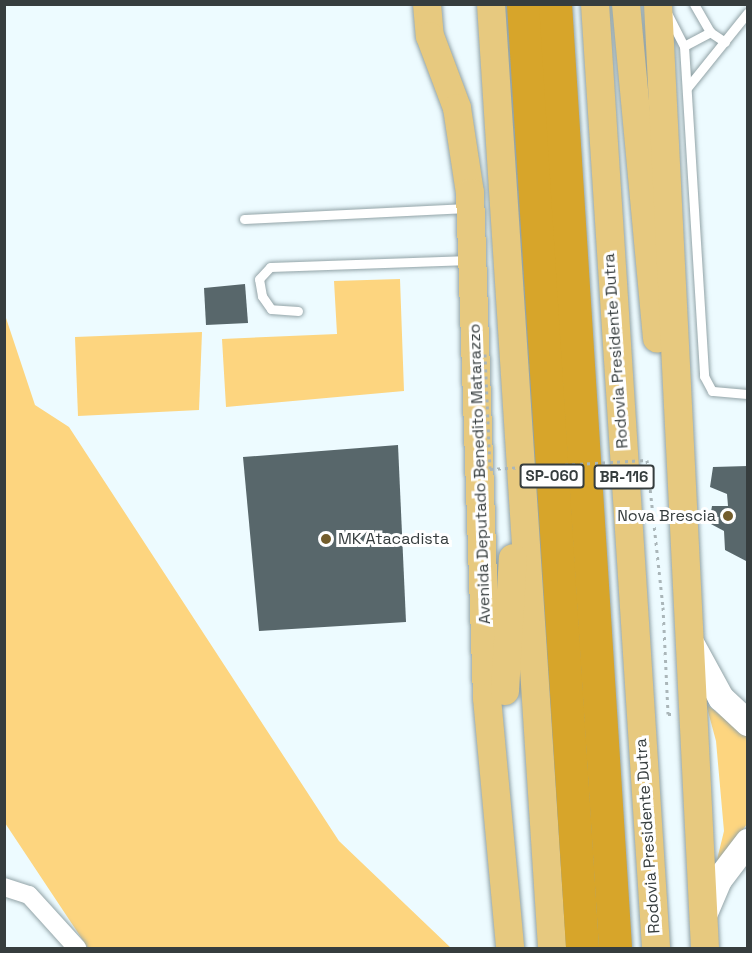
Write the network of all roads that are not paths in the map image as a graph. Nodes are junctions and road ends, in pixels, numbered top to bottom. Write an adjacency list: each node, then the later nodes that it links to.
1 (427, 4): 14 (main road, Avenida Deputado Benedito Matarazzo)
2 (491, 4): 19 (main road)
3 (522, 4): 30 (highway, SP-060)
4 (555, 4): 31 (highway, SP-060)
5 (595, 4): 32 (main road, Rodovia Presidente Dutra / BR-116)
6 (626, 4): 20 (main road)
7 (659, 4): 12 (lane); 20 (main road)
8 (694, 4): 10 (lane)
9 (747, 12): 11 (lane)
10 (710, 32): 11 (lane); 12 (lane)
11 (725, 42): 13 (lane)
12 (684, 46): 13 (lane)
13 (687, 88): 18 (lane)
14 (471, 208): 15 (lane); 16 (main road, Avenida Deputado Benedito Matarazzo)
15 (244, 219)
16 (472, 260): 17 (lane); 24 (main road, Avenida Deputado Benedito Matarazzo)
17 (298, 311)
18 (747, 394)
19 (522, 475): 24 (main road); 29 (main road)
20 (679, 477): 21 (main road)
21 (688, 637): 22 (main road); 26 (main road)
22 (747, 723)
23 (747, 842): 26 (main road)
24 (505, 871): 28 (main road, Avenida Deputado Benedito Matarazzo)
25 (6, 887): 27 (street)
26 (705, 913): 33 (main road)
27 (77, 948)
28 (510, 948)
29 (552, 948)
30 (582, 948)
31 (615, 948)
32 (656, 948)
33 (705, 948)

